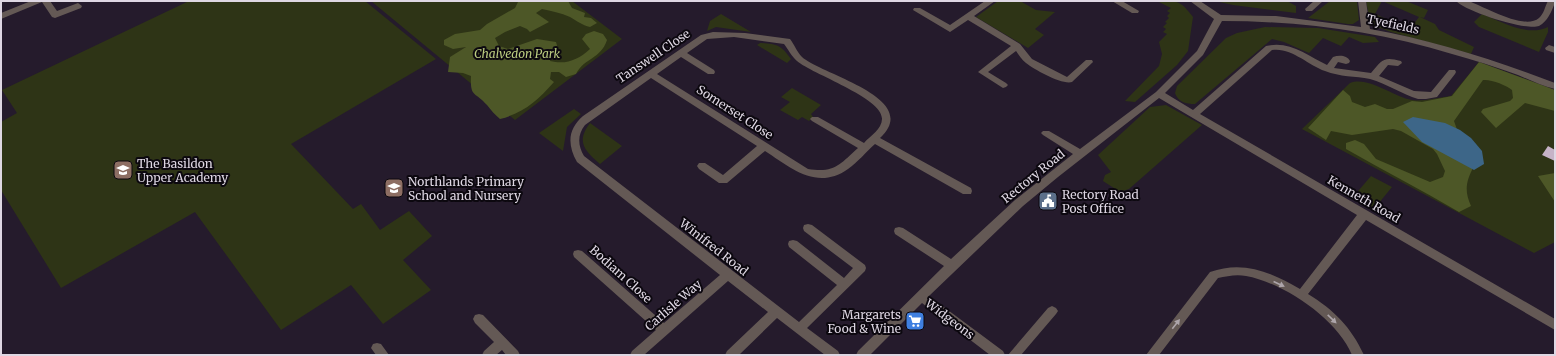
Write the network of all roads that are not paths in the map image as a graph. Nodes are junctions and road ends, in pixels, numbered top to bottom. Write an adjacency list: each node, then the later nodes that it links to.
1 (39, 1): 15 (street)
2 (46, 1): 10 (street)
3 (991, 1): 16 (street)
4 (1116, 1): 14 (street)
5 (1194, 1): 17 (street)
6 (1319, 1): 12 (street)
7 (1362, 1): 18 (street)
8 (1460, 1): 9 (street)
9 (1552, 1)
10 (78, 6)
11 (1, 7): 15 (street)
12 (1309, 8)
13 (917, 10): 16 (street)
14 (1135, 11)
15 (3, 15)
16 (969, 18): 19 (street)
17 (1219, 18): 18 (street, Tyefields); 31 (street, Rectory Road)
18 (1366, 31): 30 (street, Tyefields)
19 (1017, 46): 22 (street); 29 (street)
20 (681, 53): 25 (street); 27 (street, Tanswell Close); 35 (street, Tanswell Close)
21 (1346, 61): 24 (street)
22 (1089, 62)
23 (1398, 63): 28 (street)
24 (1328, 69): 28 (street); 32 (street)
25 (711, 72)
26 (1452, 72): 28 (street)
27 (651, 74): 36 (street, Somerset Close); 39 (street, Tanswell Close)
28 (1373, 77)
29 (1003, 85)
30 (1555, 86)
31 (1160, 94): 32 (street, Kenneth Road); 38 (street, Rectory Road)
32 (1194, 114): 42 (street, Kenneth Road)
33 (815, 119): 37 (street)
34 (1046, 133): 38 (street)
35 (874, 139): 37 (street); 41 (street)
36 (764, 146): 37 (street, Somerset Close); 40 (street)
37 (865, 148)
38 (1081, 154): 47 (street, Rectory Road)
39 (580, 159): 48 (street, Winifred Road)
40 (702, 166)
41 (967, 191)
42 (1364, 214): 50 (street); 55 (street, Kenneth Road)
43 (808, 228): 49 (street)
44 (899, 231): 47 (street)
45 (793, 244): 49 (street)
46 (578, 254): 57 (street, Bodiam Close)
47 (952, 265): 51 (street, Rectory Road)
48 (728, 275): 53 (street, Winifred Road); 57 (street, Carlisle Way)
49 (845, 285): 56 (street)
50 (1301, 295): 67 (street, one-way to 50); 68 (street, one-way to 68)
51 (921, 296): 64 (street, Rectory Road); 65 (street, Widgeons)
52 (1052, 310): 66 (street)
53 (777, 311): 56 (street, Winifred Road); 62 (street)
54 (479, 319): 58 (street)
55 (1555, 325)
56 (800, 328): 63 (street, Winifred Road)
57 (664, 330): 61 (street, Carlisle Way)
58 (502, 343): 59 (street); 60 (street)
59 (488, 355)
60 (514, 355)
61 (636, 355)
62 (731, 355)
63 (834, 355)
64 (862, 355)
65 (999, 355)
66 (1014, 355)
67 (1152, 355)
68 (1358, 355)

